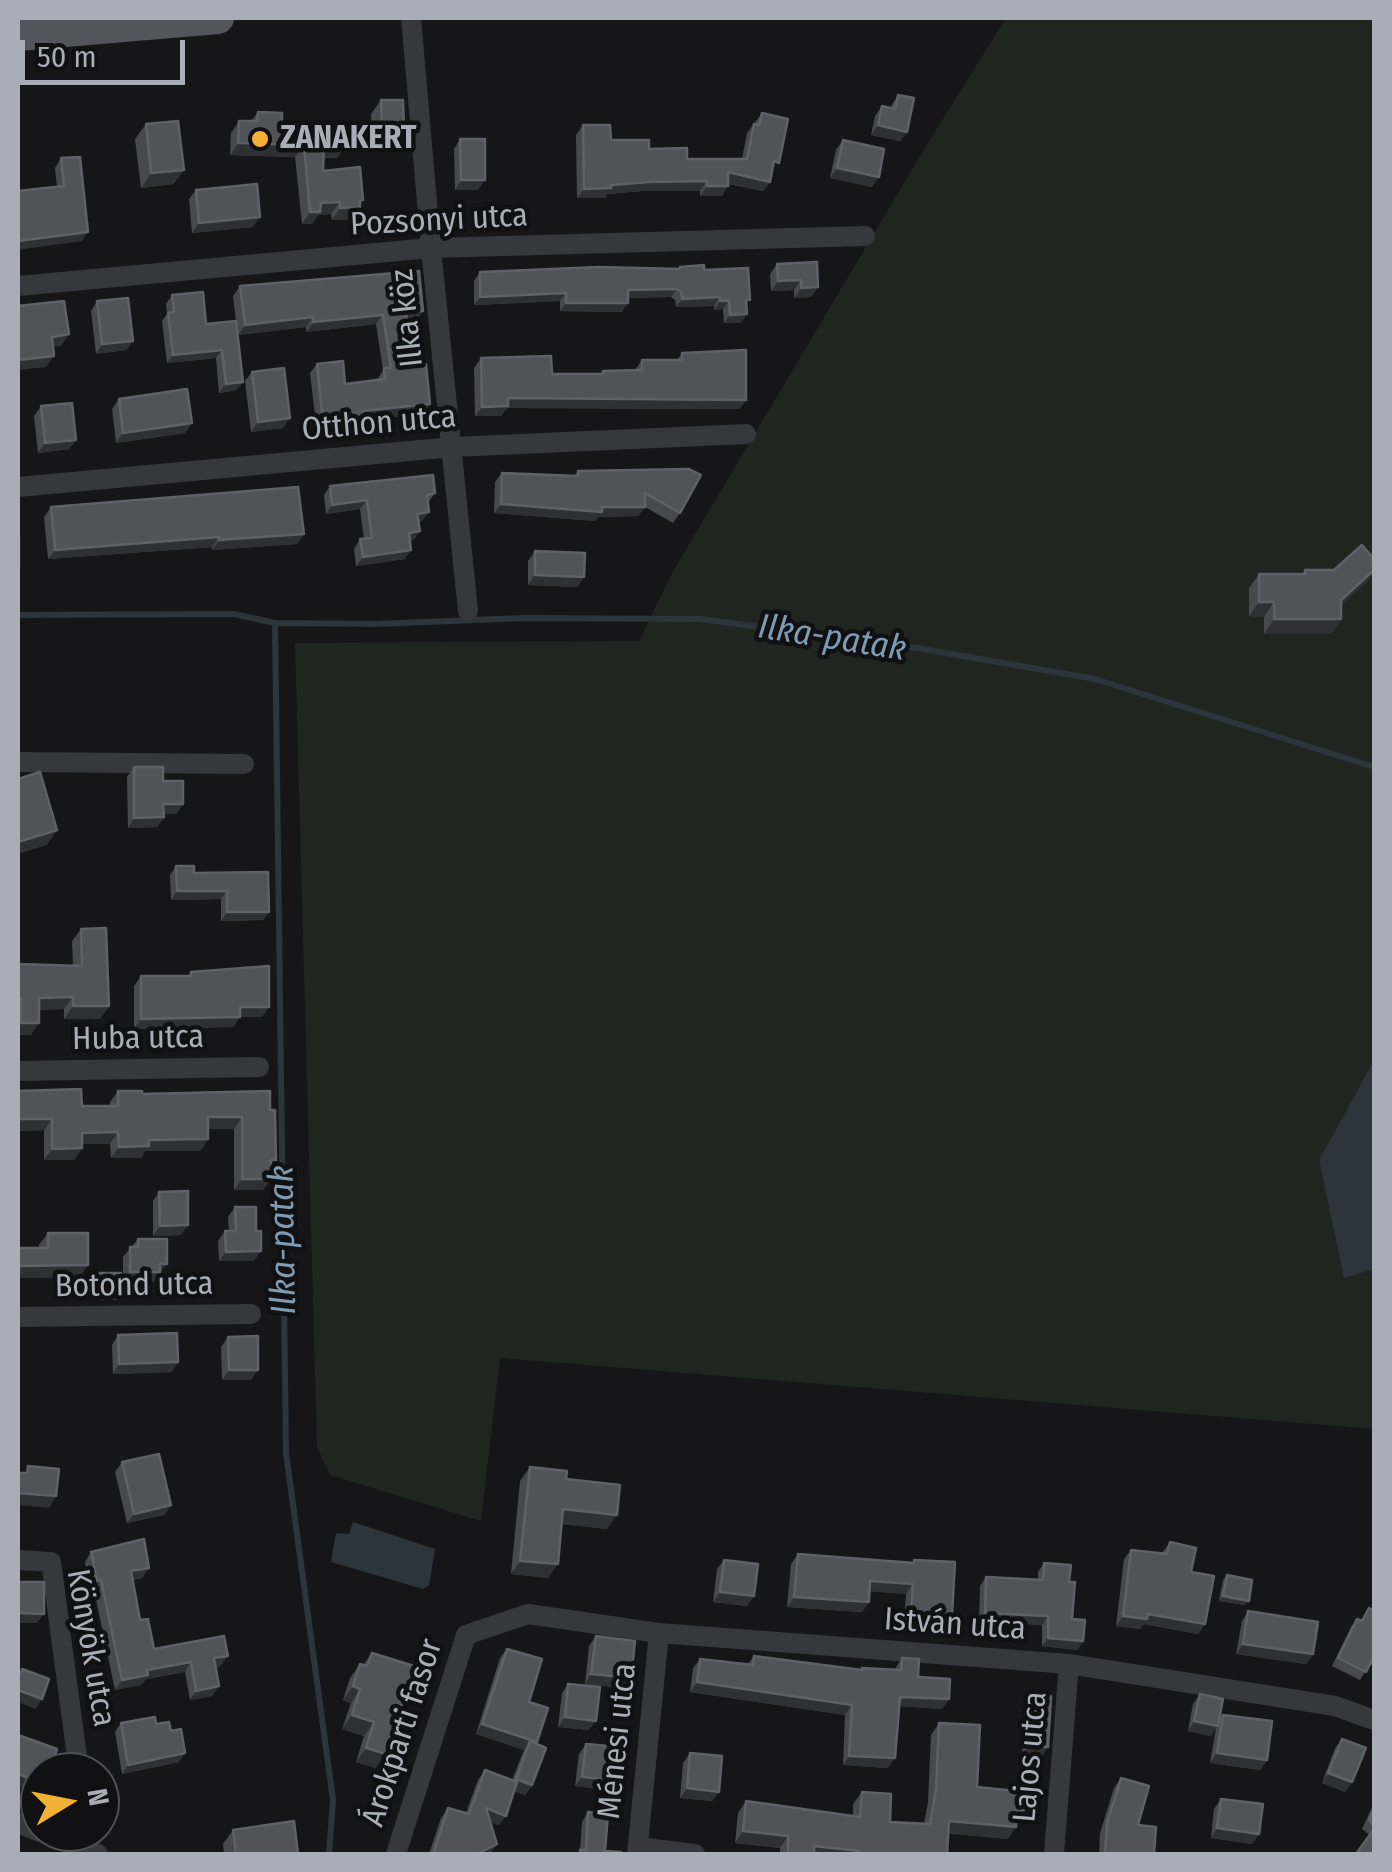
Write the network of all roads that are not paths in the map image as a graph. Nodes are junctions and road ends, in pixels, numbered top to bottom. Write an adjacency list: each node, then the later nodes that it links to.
1 (218, 18): 3 (main road)
2 (411, 18): 5 (street, Ilka köz)
3 (18, 36)
4 (865, 236): 5 (street, Pozsonyi utca)
5 (430, 248): 6 (street, Pozsonyi utca); 8 (street, Ilka köz)
6 (18, 286)
7 (746, 434): 8 (street, Otthon utca)
8 (453, 447): 9 (street, Otthon utca); 10 (street, Ilka köz)
9 (18, 486)
10 (468, 611)
11 (18, 762): 12 (street)
12 (244, 764)
13 (259, 1068): 14 (street, Huba utca)
14 (18, 1071)
15 (251, 1314): 16 (street, Botond utca)
16 (18, 1317)
17 (18, 1560): 22 (street, Könyök utca)
18 (528, 1614): 19 (street, István utca); 24 (street, Árokparti fasor)
19 (659, 1632): 20 (street, István utca); 23 (street, Ménesi utca)
20 (1069, 1664): 21 (street, István utca); 26 (street, Lajos utca)
21 (1374, 1720)
22 (76, 1752)
23 (638, 1851): 25 (street)
24 (396, 1854)
25 (694, 1854)
26 (1054, 1854)

